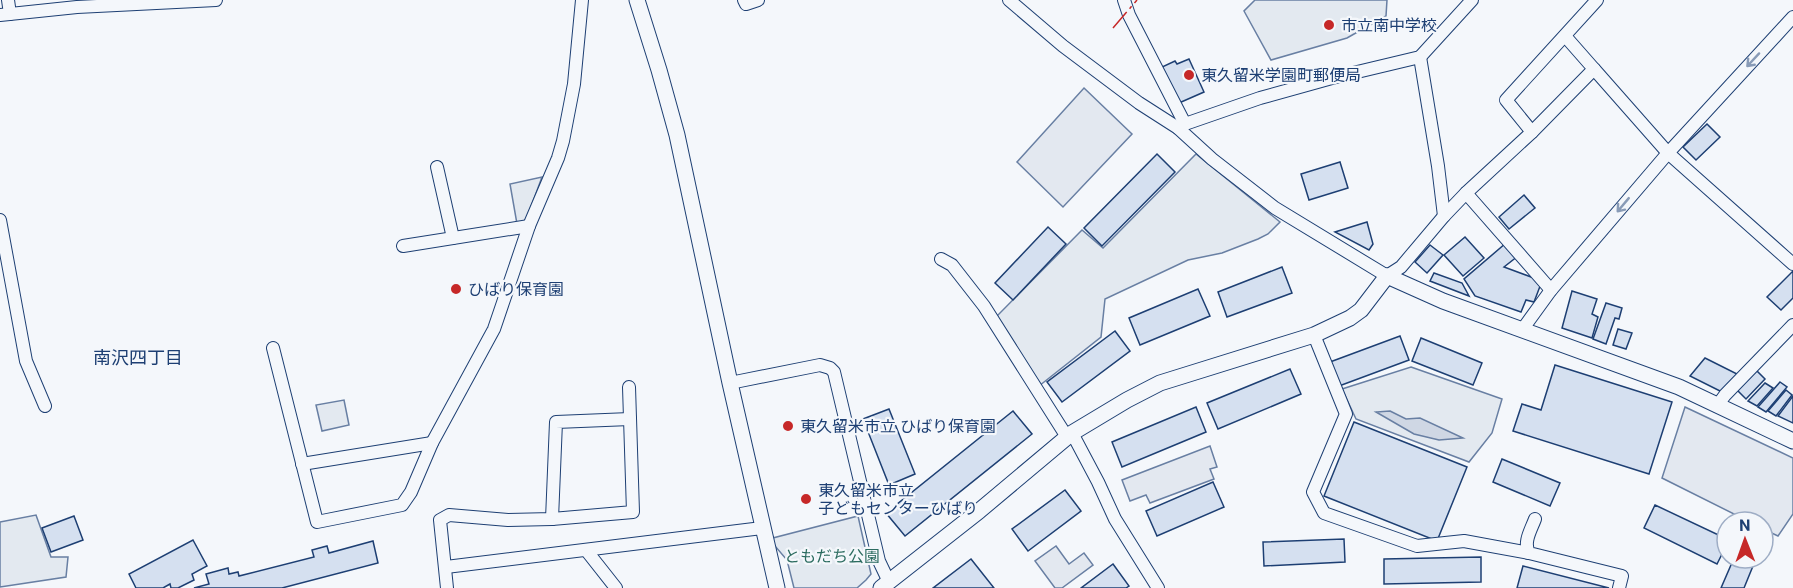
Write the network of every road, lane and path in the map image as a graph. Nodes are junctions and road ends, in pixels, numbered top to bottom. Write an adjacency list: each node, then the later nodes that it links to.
1 (8, 0): 11 (street)
2 (216, 0): 11 (street)
3 (582, 0): 23 (street)
4 (637, 0): 34 (street)
5 (744, 0): 6 (street)
6 (758, 0)
7 (1009, 0): 16 (street)
8 (1124, 0): 16 (street)
9 (1472, 0): 14 (street)
10 (1591, 3): 13 (street)
11 (5, 14)
12 (1793, 17): 18 (street, one-way to 18)
13 (1565, 36): 15 (street); 17 (street)
14 (1420, 57): 16 (street); 21 (street)
15 (1594, 69): 17 (street); 18 (street)
16 (1182, 126): 28 (street)
17 (1532, 132): 20 (street)
18 (1668, 153): 27 (street); 29 (street, one-way to 29)
19 (437, 167): 24 (street)
20 (1466, 193): 21 (street); 29 (street)
21 (1444, 216): 28 (street)
22 (0, 220): 36 (street)
23 (530, 226): 24 (street); 41 (street)
24 (453, 238): 25 (street)
25 (403, 246)
26 (940, 259): 39 (street)
27 (1792, 260)
28 (1387, 276): 31 (street); 32 (street)
29 (1551, 290): 31 (street)
30 (1793, 325): 37 (street)
31 (1522, 330): 37 (street)
32 (1314, 335): 39 (street); 47 (street)
33 (273, 348): 42 (street)
34 (730, 383): 45 (street); 49 (street)
35 (629, 387): 38 (street)
36 (45, 406)
37 (1718, 406): 40 (street)
38 (630, 419): 43 (street); 43 (street)
39 (1070, 435): 49 (street); 53 (street)
40 (1793, 441)
41 (432, 444): 42 (street); 42 (street)
42 (302, 464)
43 (552, 519): 48 (street)
44 (1535, 519): 47 (street)
45 (762, 528): 46 (street); 52 (street)
46 (586, 550): 48 (street); 51 (street)
47 (1529, 553): 54 (street)
48 (446, 567): 50 (street)
49 (885, 585)
50 (447, 588)
51 (616, 588)
52 (777, 588)
53 (1158, 588)
54 (1619, 588)

